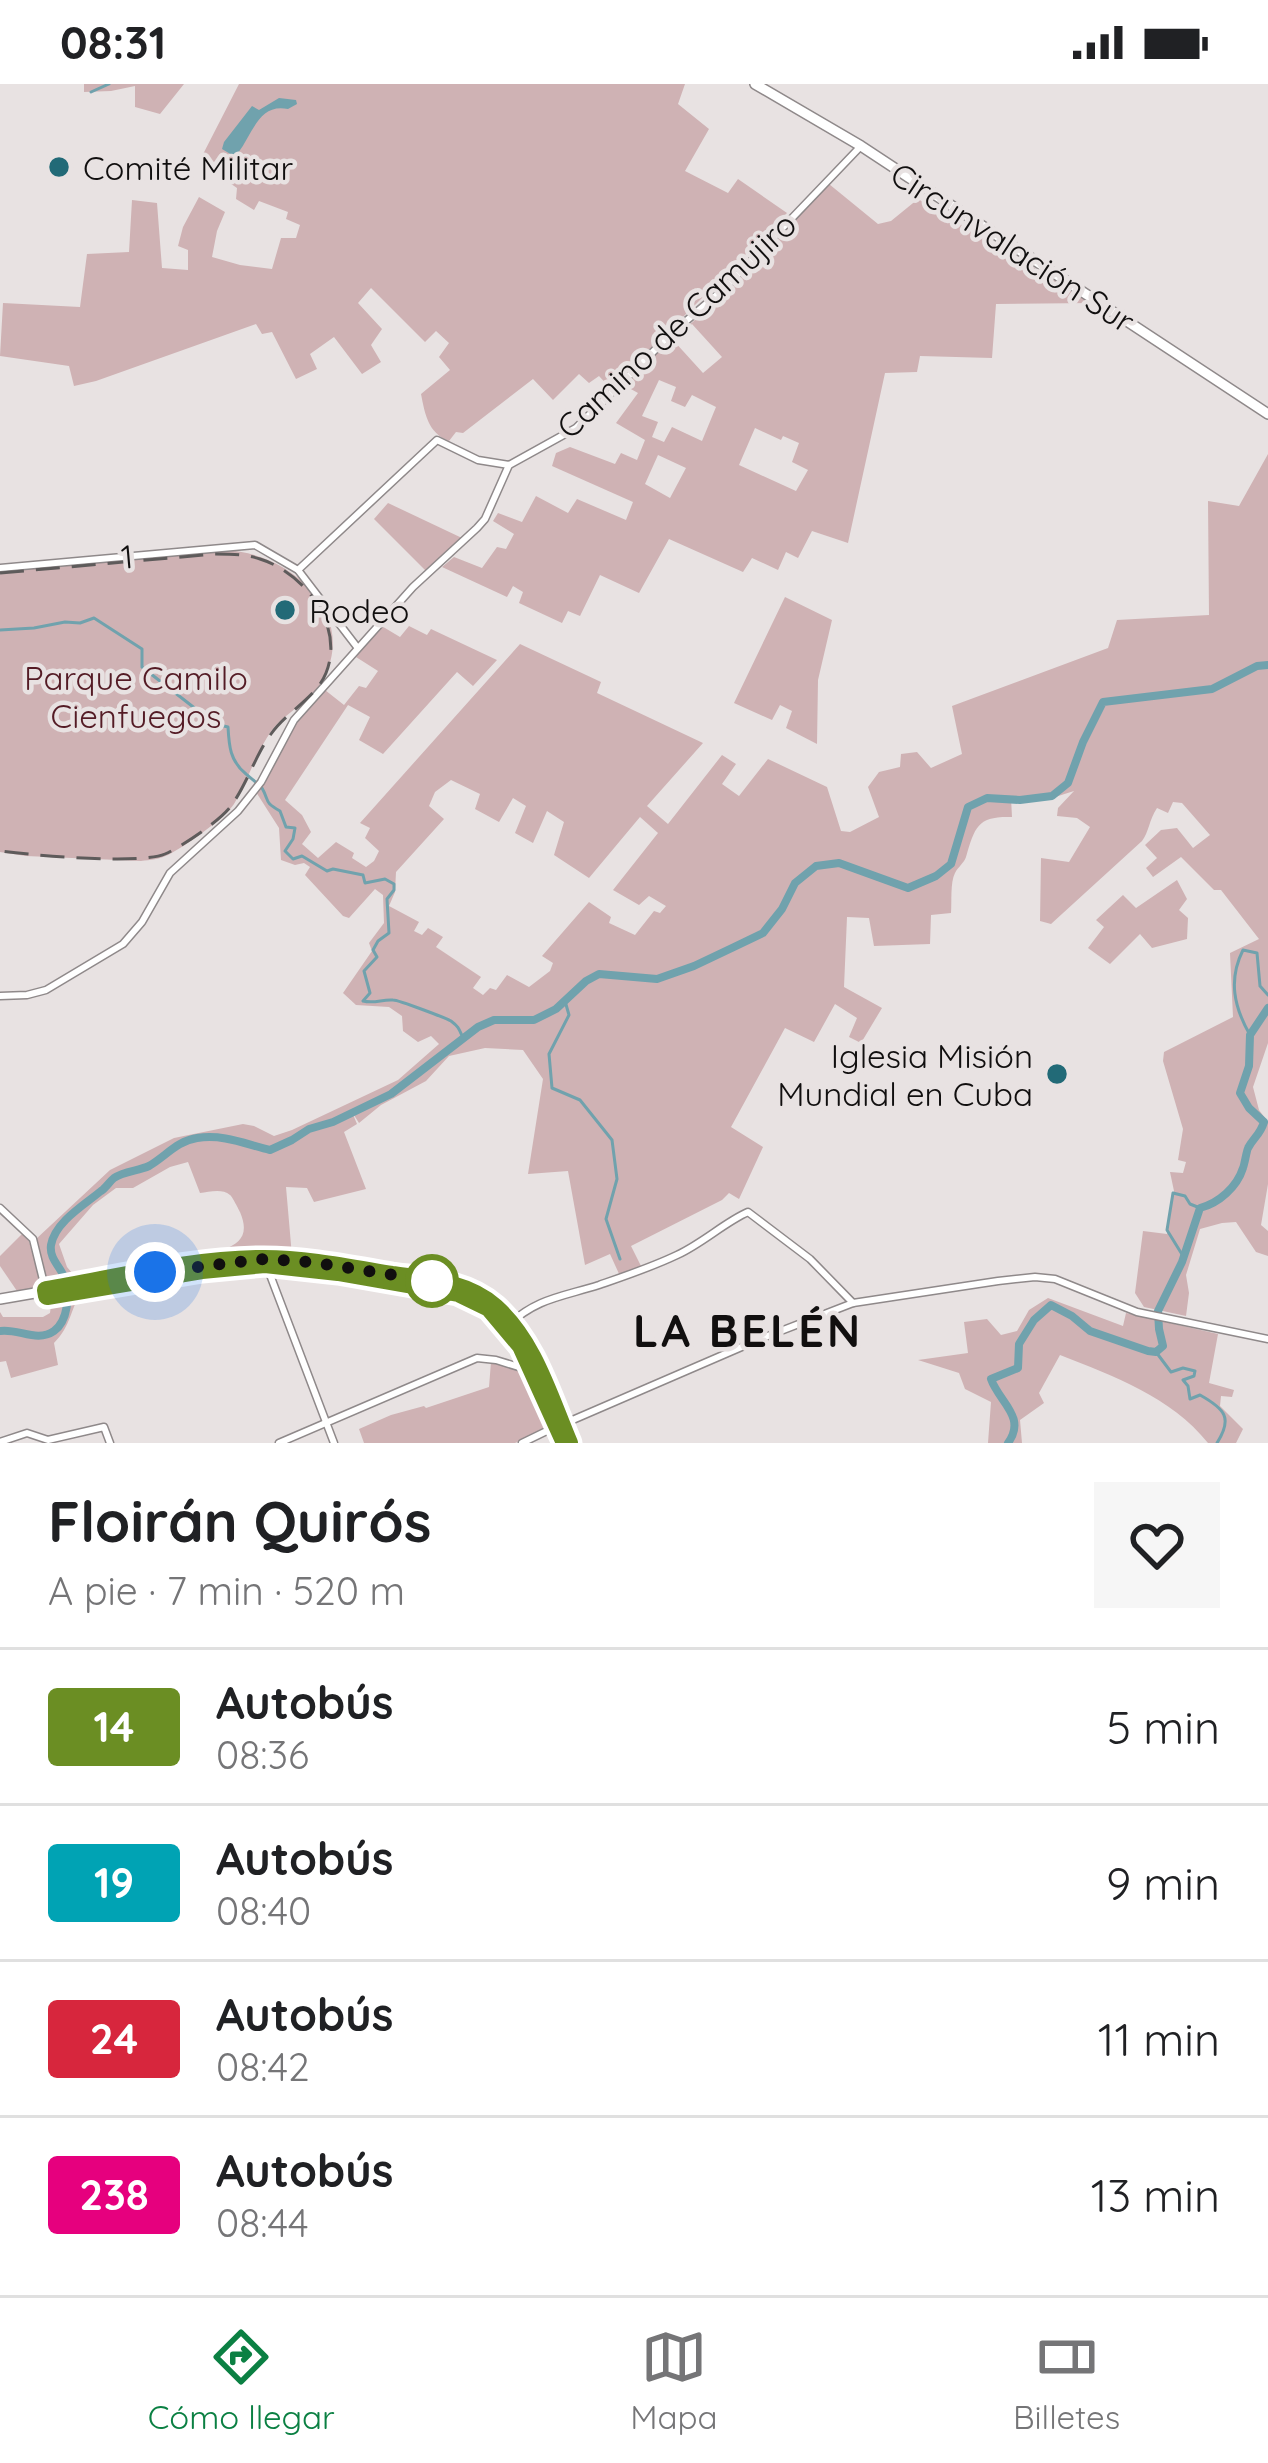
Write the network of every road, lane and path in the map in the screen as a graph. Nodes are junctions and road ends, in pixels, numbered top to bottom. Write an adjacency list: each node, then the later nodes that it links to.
1 (755, 84): 2 (main road, Circunvalación Sur)
2 (861, 146): 3 (main road, Circunvalación Sur); 4 (street, Camino de Camujiro)
3 (1268, 414)
4 (509, 465): 6 (street); 7 (street)
5 (0, 568): 6 (street, 1)
6 (298, 570): 7 (street)
7 (357, 646): 8 (street)
8 (0, 996)
9 (0, 1208): 11 (street)
10 (264, 1262): 11 (main road); 14 (main road); 17 (street)
11 (49, 1293): 12 (main road)
12 (0, 1302)
13 (853, 1303): 14 (street); 15 (street); 18 (street)
14 (509, 1324): 16 (main road)
15 (1268, 1339)
16 (536, 1372): 17 (street); 18 (main road)
17 (326, 1424): 21 (street); 22 (street)
18 (559, 1425): 23 (street); 24 (main road)
19 (0, 1442): 20 (street)
20 (110, 1443)
21 (279, 1443)
22 (334, 1443)
23 (522, 1443)
24 (567, 1443)

